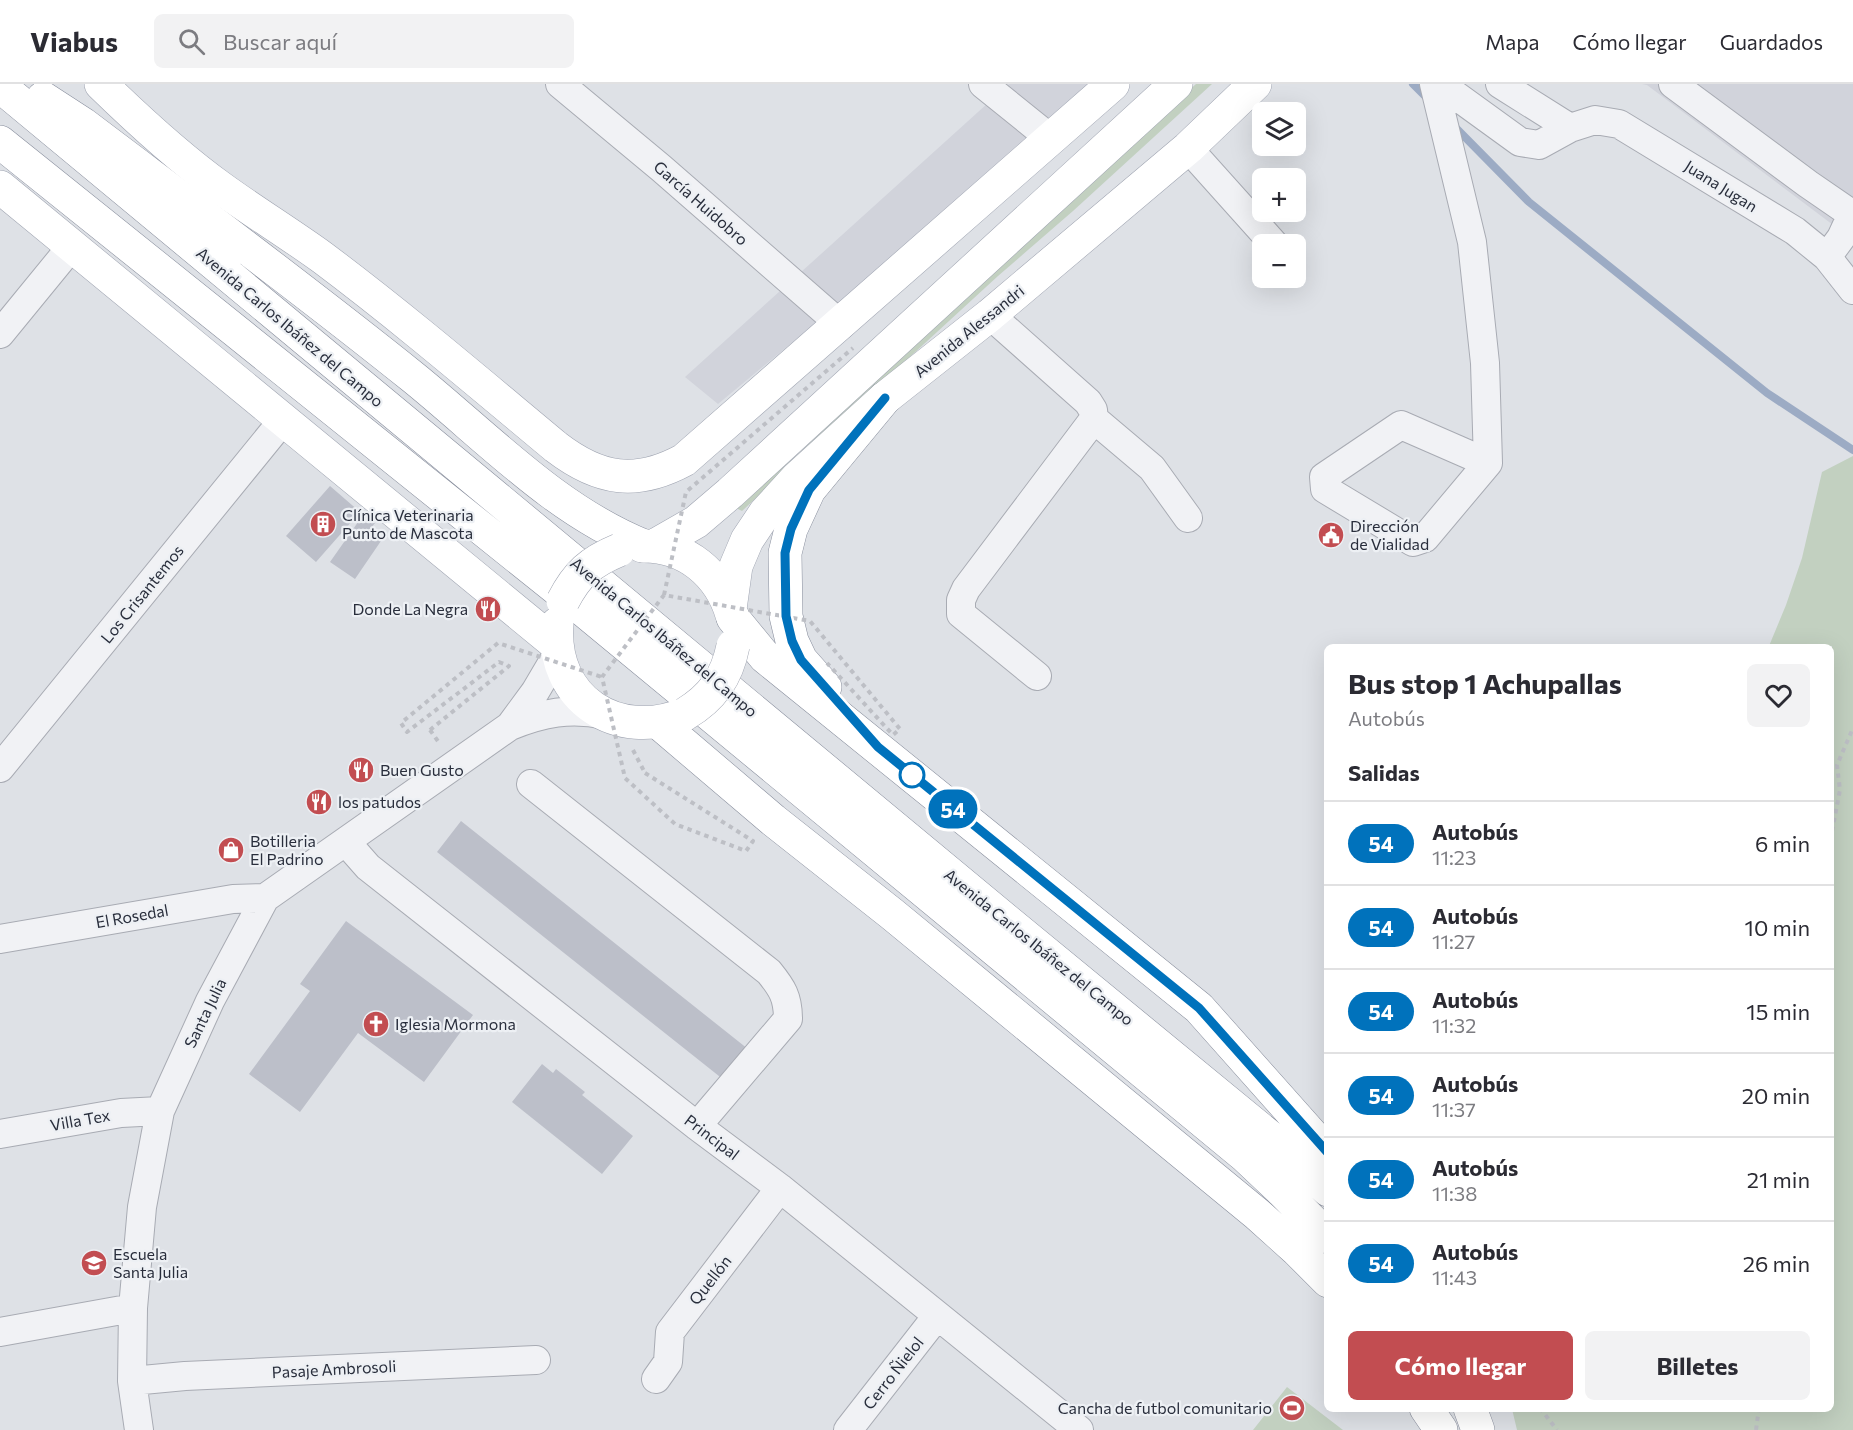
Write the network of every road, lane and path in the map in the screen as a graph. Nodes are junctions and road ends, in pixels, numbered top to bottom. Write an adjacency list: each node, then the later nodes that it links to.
1 (20, 84): 31 (main road)
2 (101, 84): 25 (main road)
3 (560, 84): 25 (street, García Huidobro)
4 (983, 84): 14 (street)
5 (1113, 84): 14 (main road)
6 (1176, 84): 31 (main road)
7 (1255, 84): 16 (main road, Avenida Alessandri)
8 (1434, 84): 29 (street)
9 (1440, 84): 13 (street, Juana Jugan)
10 (1500, 84): 13 (street)
11 (1673, 84): 18 (street)
12 (0, 86): 53 (main road, Avenida Carlos Ibáñez del Campo)
13 (1570, 128): 21 (street, Juana Jugan)
14 (1051, 139): 25 (main road)
15 (0, 142): 55 (main road, Avenida Carlos Ibáñez del Campo)
16 (1188, 148): 19 (street); 23 (main road, Avenida Alessandri)
17 (0, 187): 20 (main road)
18 (1853, 214): 21 (street)
19 (1265, 234)
20 (72, 246): 24 (street); 27 (main road)
21 (1827, 257): 22 (street, Juana Jugan)
22 (1853, 290)
23 (990, 315): 26 (main road, Avenida Alessandri); 28 (street)
24 (0, 334)
25 (847, 336): 32 (path, bridge)
26 (885, 398): 33 (main road, Avenida Alessandri); 42 (main road)
27 (284, 419): 34 (main road); 43 (street, Los Crisantemos)
28 (1094, 419): 30 (street); 35 (street)
29 (1488, 463): 29 (street)
30 (1188, 518)
31 (639, 547): 33 (main road); 34 (main road, bridge)
32 (664, 595)
33 (732, 625): 38 (main road, bridge); 42 (main road)
34 (557, 648): 37 (main road); 39 (street, Santa Julia)
35 (1036, 676)
36 (602, 677): 41 (path, bridge)
37 (605, 715): 38 (main road); 39 (street, Santa Julia)
38 (672, 719): 56 (main road)
39 (510, 726): 46 (street, Santa Julia)
40 (1853, 728): 45 (path)
41 (430, 730)
42 (878, 747): 52 (main road)
43 (1, 766)
44 (531, 784): 50 (street)
45 (1834, 821)
46 (346, 842): 47 (street, Santa Julia); 50 (street, Principal)
47 (265, 898): 48 (street, El Rosedal); 49 (street, Santa Julia)
48 (0, 939)
49 (160, 1111): 51 (street, Villa Tex); 57 (street, Santa Julia)
50 (697, 1126): 54 (street, Principal)
51 (0, 1134)
52 (1324, 1149)
53 (1324, 1186)
54 (780, 1188): 58 (street, Principal); 61 (street, Quellón)
55 (1324, 1233)
56 (1324, 1277)
57 (133, 1308): 59 (street); 62 (street, Santa Julia)
58 (937, 1316): 69 (street, Cerro Ñielol); 70 (street, Principal)
59 (0, 1332)
60 (536, 1360): 62 (street, Pasaje Ambrosoli)
61 (656, 1379)
62 (132, 1381): 68 (street, Santa Julia)
63 (1429, 1412): 71 (main road)
64 (1437, 1412): 71 (main road)
65 (1471, 1412): 72 (main road)
66 (1543, 1412): 73 (path)
67 (1758, 1412): 74 (path)
68 (139, 1430)
69 (848, 1430)
70 (1079, 1430)
71 (1442, 1430)
72 (1478, 1430)
73 (1557, 1430)
74 (1756, 1430)

